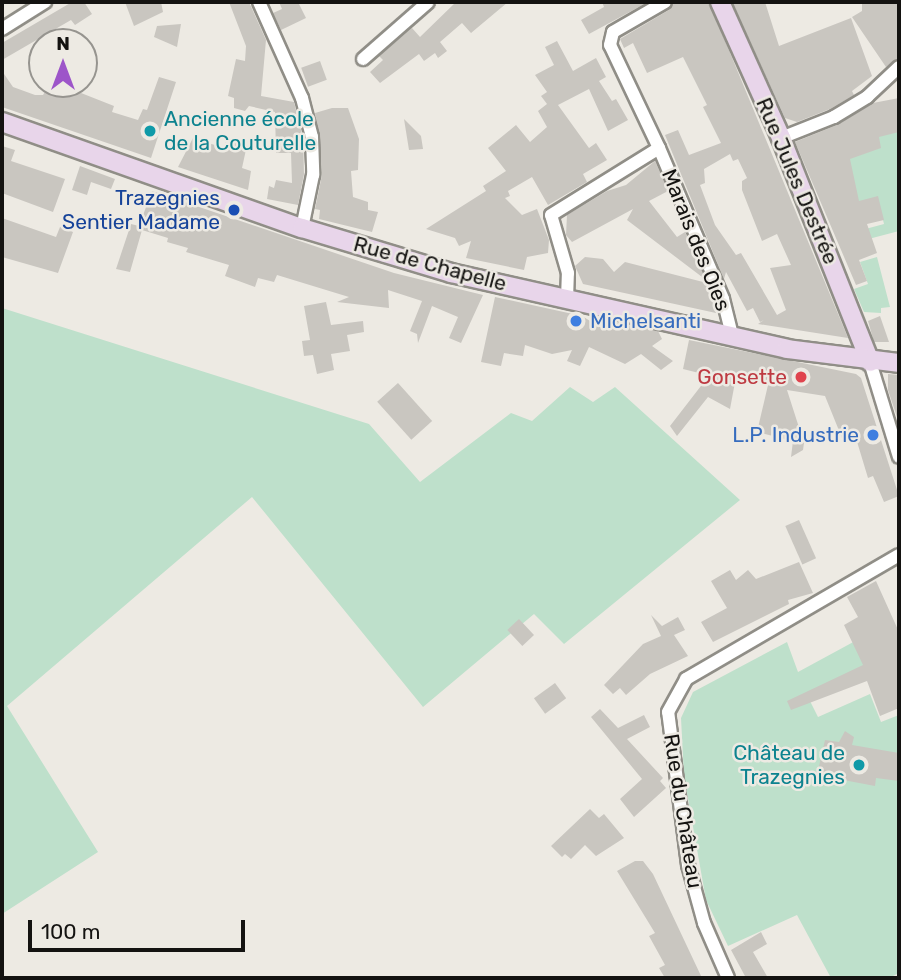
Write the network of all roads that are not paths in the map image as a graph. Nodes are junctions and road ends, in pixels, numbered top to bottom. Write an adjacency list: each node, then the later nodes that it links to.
1 (46, 2): 6 (street)
2 (259, 2): 12 (street)
3 (428, 2): 7 (street)
4 (665, 2): 11 (street)
5 (720, 2): 10 (main road, Rue Jules Destrée)
6 (2, 29)
7 (363, 59)
8 (899, 67): 10 (street)
9 (2, 122): 12 (main road, Rue de Chapelle)
10 (781, 138): 15 (main road, Rue Jules Destrée)
11 (659, 148): 13 (street, Marais des Oies); 14 (street, Marais des Oies)
12 (302, 228): 13 (main road, Rue de Chapelle)
13 (567, 299): 14 (main road, Rue de Chapelle)
14 (732, 336): 15 (main road, Rue de Chapelle)
15 (870, 362): 16 (main road, Rue de Chapelle); 17 (street)
16 (899, 363)
17 (899, 457)
18 (899, 555): 19 (street, Rue du Château)
19 (728, 978)

